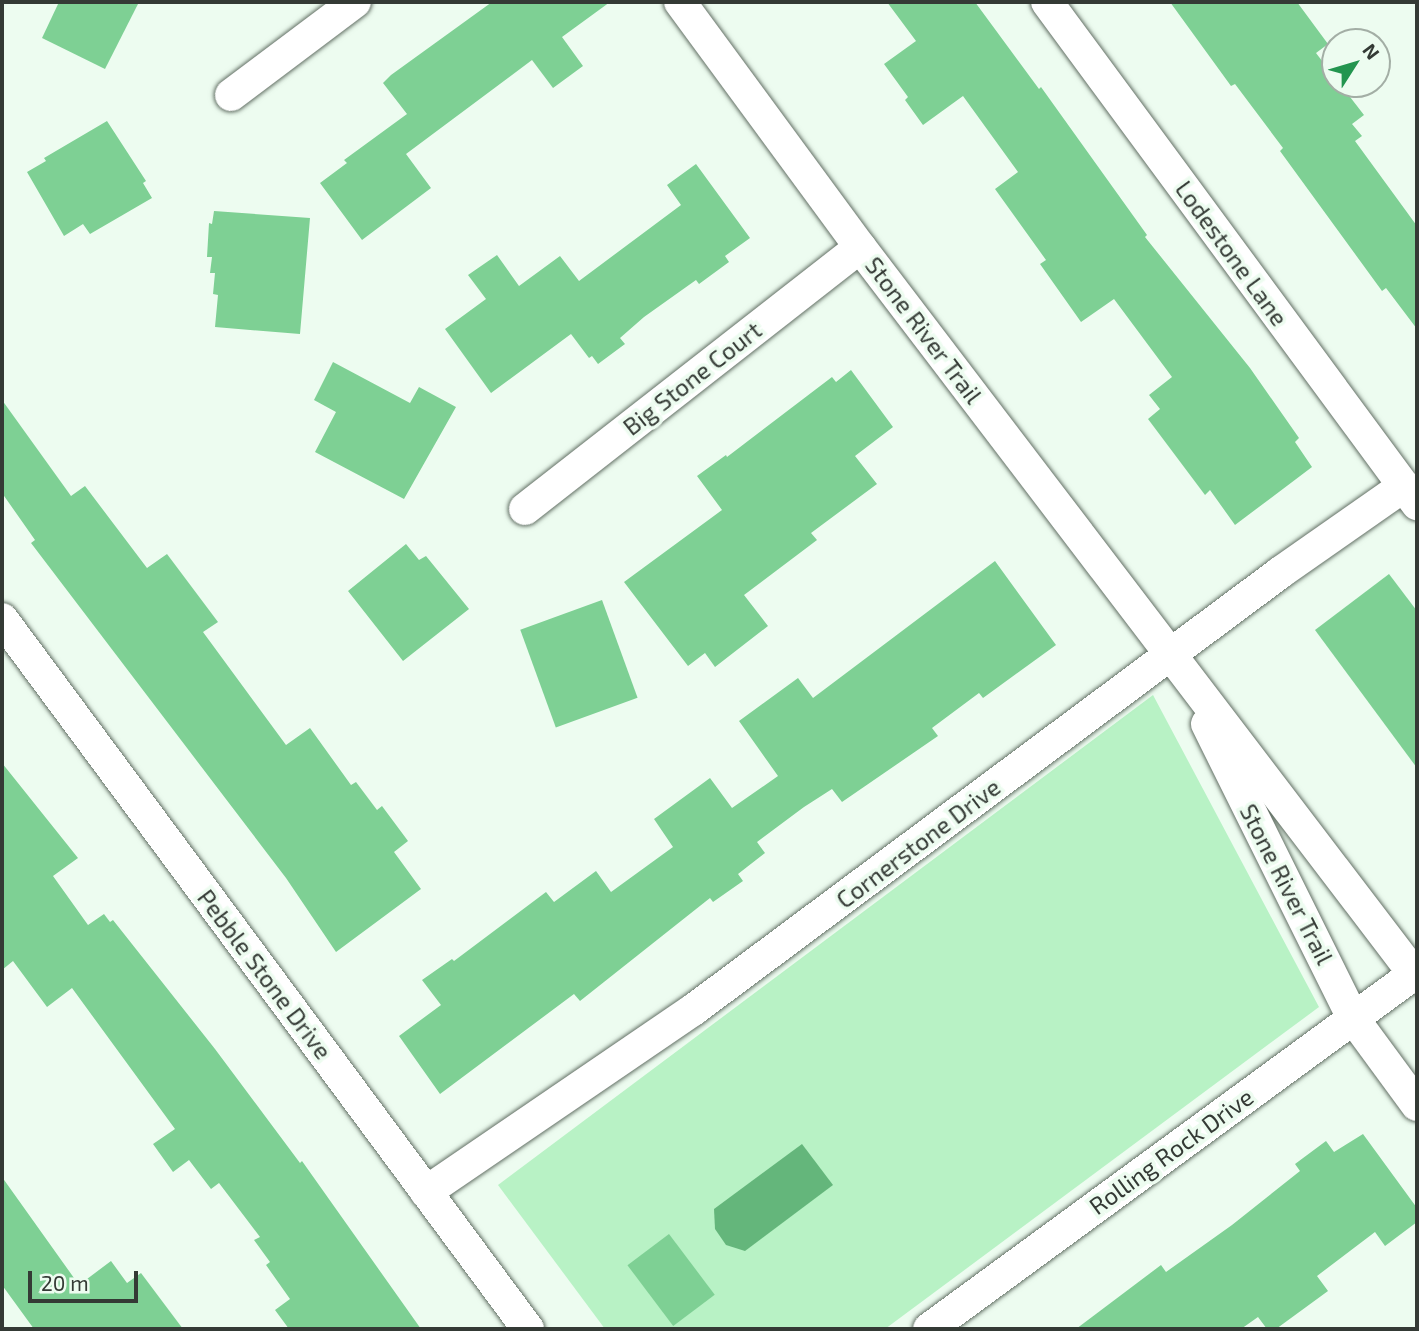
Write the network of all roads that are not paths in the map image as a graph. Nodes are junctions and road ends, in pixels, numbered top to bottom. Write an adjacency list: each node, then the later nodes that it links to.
1 (355, 2): 4 (street)
2 (680, 2): 5 (street, Stone River Trail)
3 (1047, 2): 6 (street, Lodestone Lane)
4 (231, 95)
5 (860, 247): 7 (street, Big Stone Court); 9 (street, Stone River Trail)
6 (1410, 495): 9 (street, Cornerstone Drive)
7 (524, 509)
8 (2, 619): 13 (street, Pebble Stone Drive)
9 (1172, 654): 10 (street, Stone River Trail); 11 (street, Stone River Trail); 13 (street, Cornerstone Drive)
10 (1416, 976): 11 (street, Rolling Rock Drive)
11 (1353, 1018): 12 (street, Stone River Trail); 15 (street, Rolling Rock Drive)
12 (1417, 1105)
13 (426, 1192): 14 (street, Pebble Stone Drive)
14 (528, 1329)
15 (929, 1329)

